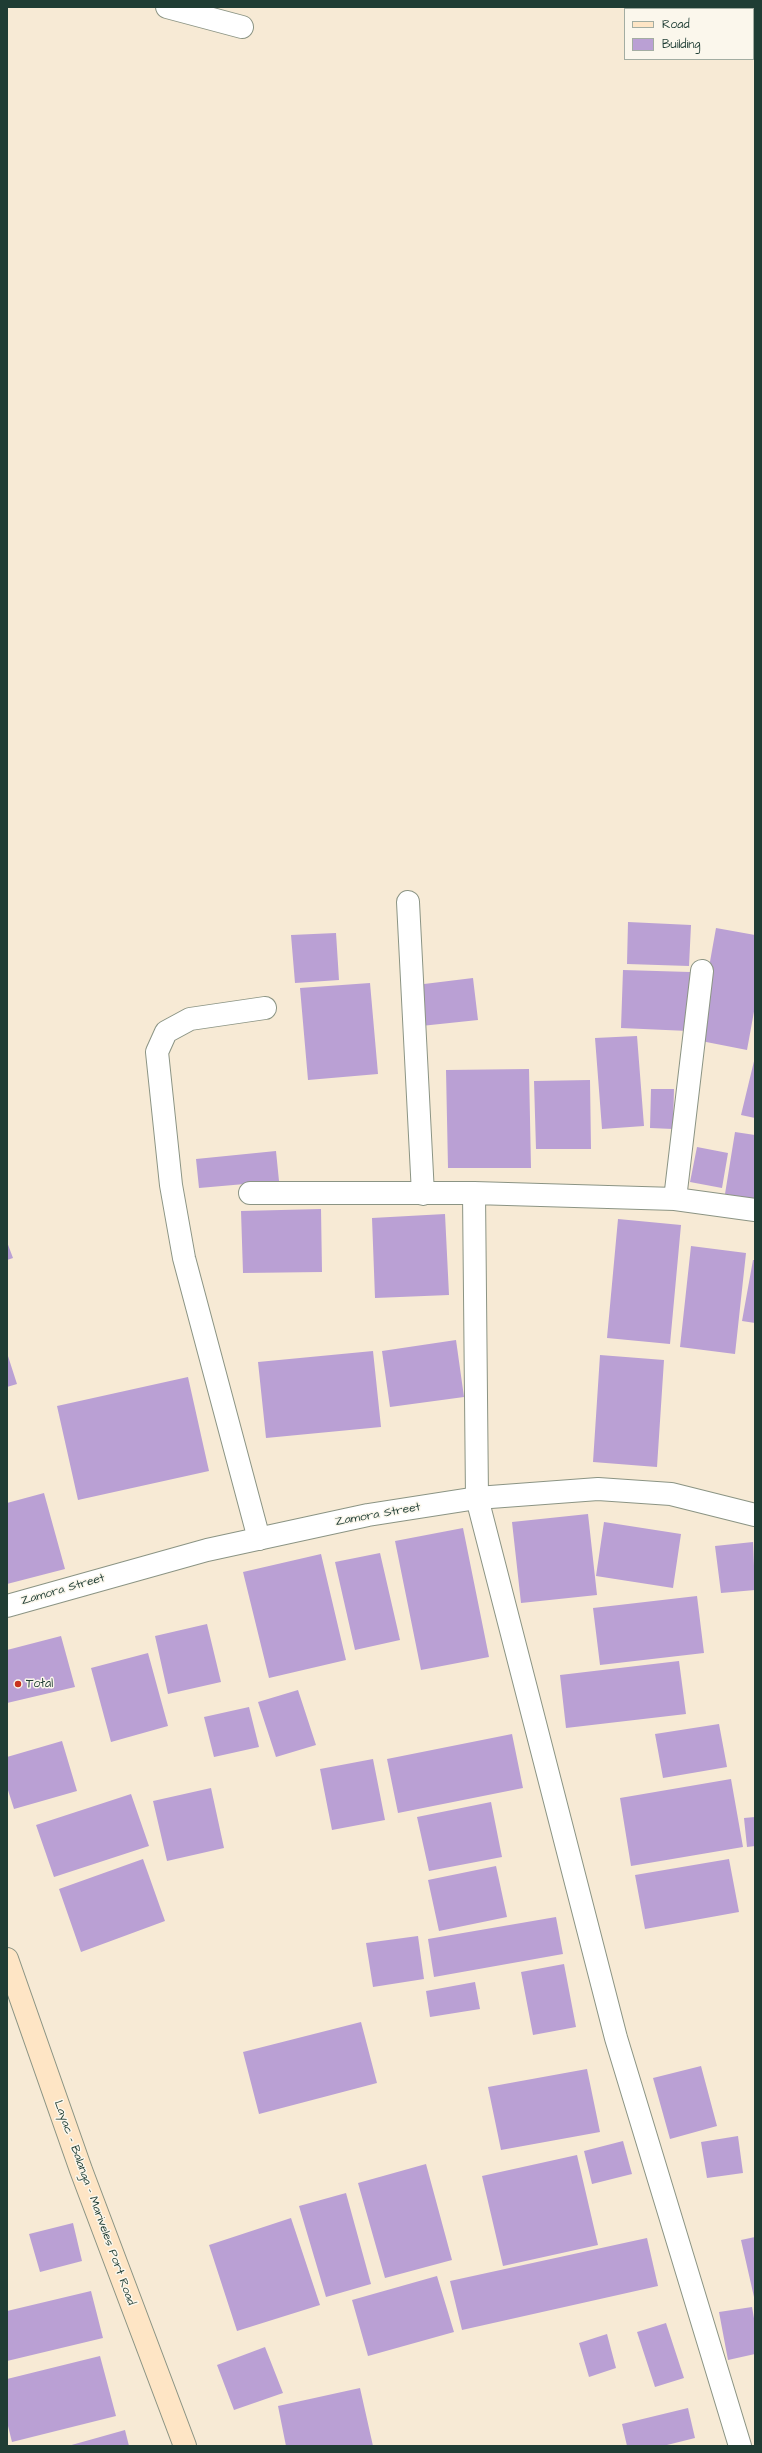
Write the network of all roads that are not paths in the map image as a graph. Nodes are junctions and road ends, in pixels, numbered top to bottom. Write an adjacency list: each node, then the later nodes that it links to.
1 (167, 7): 2 (street)
2 (242, 27)
3 (408, 902): 8 (street)
4 (702, 971): 9 (street)
5 (265, 1008): 13 (street)
6 (250, 1193): 8 (street)
7 (474, 1193): 8 (street); 9 (street); 11 (street)
8 (423, 1194)
9 (675, 1199): 10 (street)
10 (755, 1210)
11 (478, 1498): 12 (street, Zamora Street); 13 (street, Zamora Street); 17 (street)
12 (755, 1515)
13 (259, 1539): 14 (street, Zamora Street)
14 (7, 1606)
15 (7, 1959): 16 (main road, Layac – Balanga – Mariveles Port Road)
16 (185, 2446)
17 (740, 2446)

